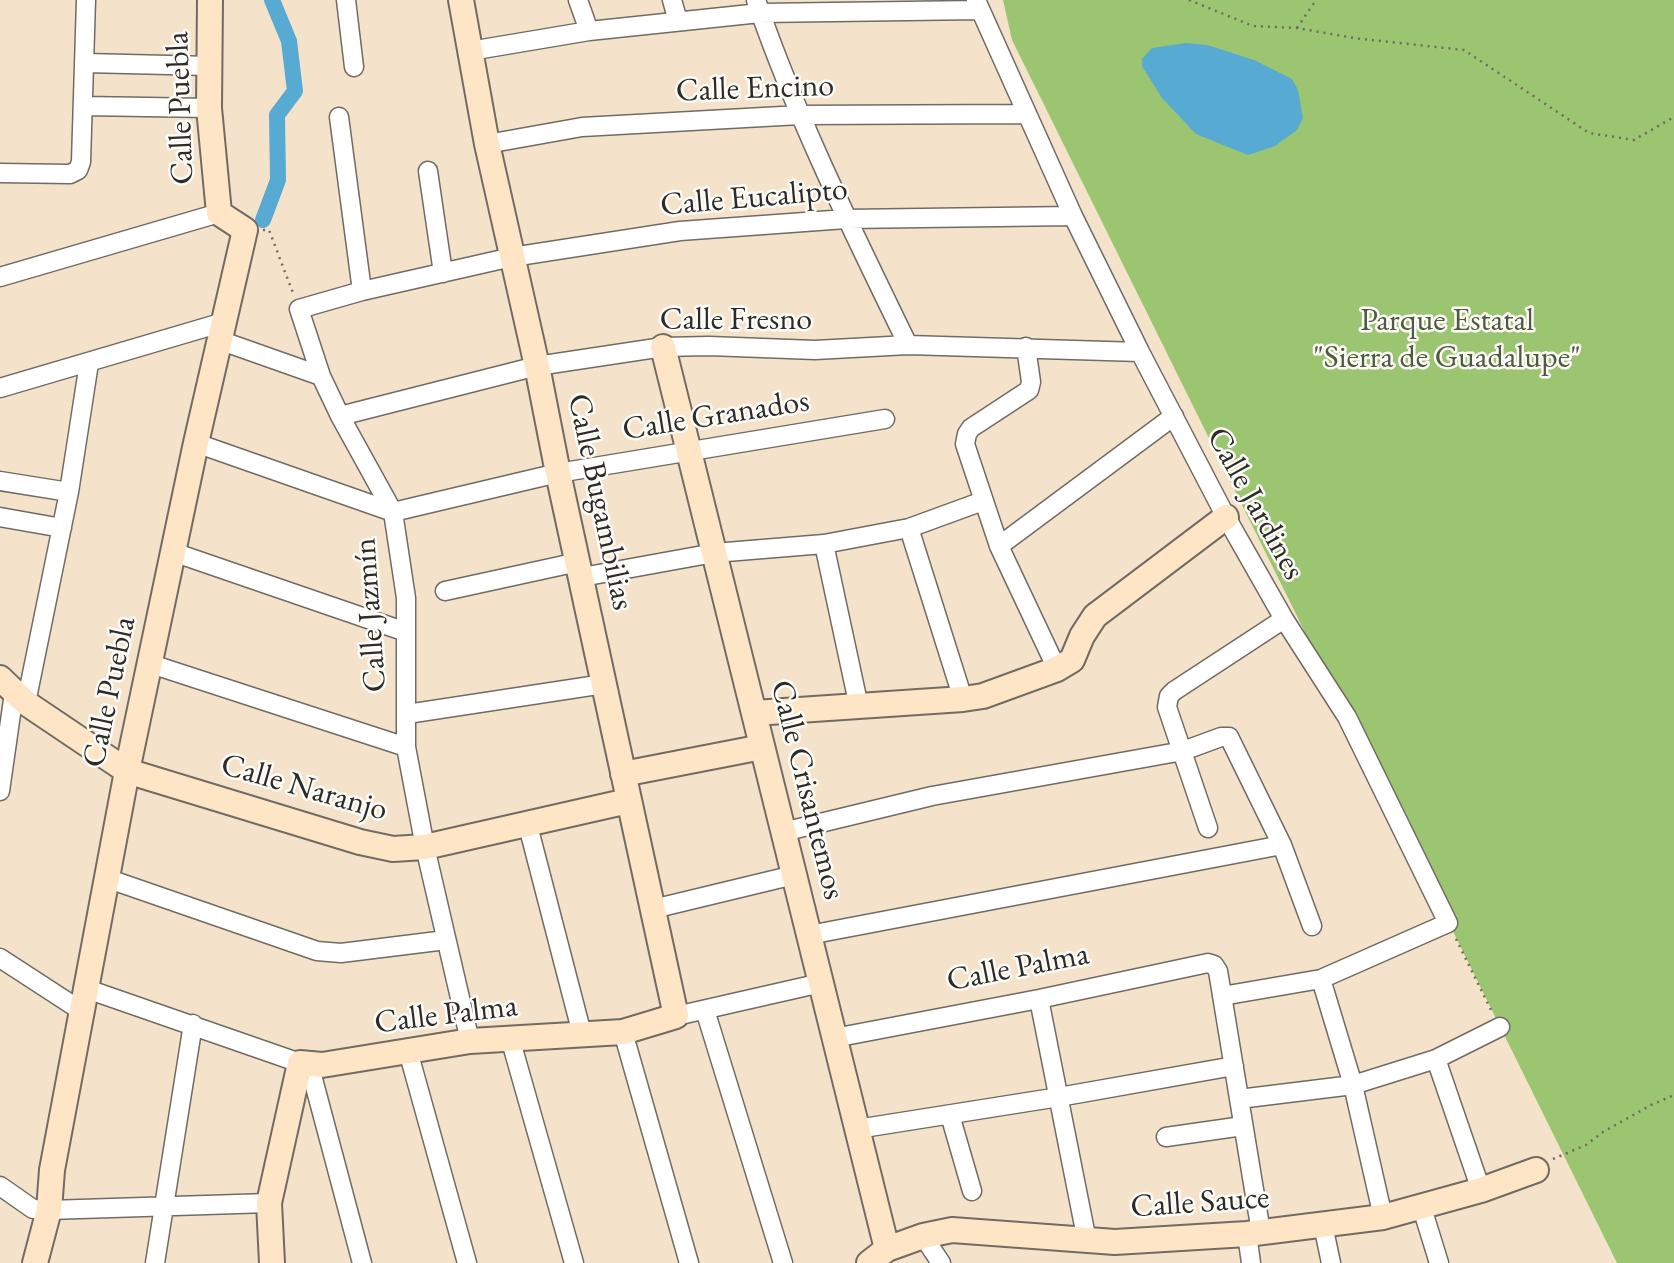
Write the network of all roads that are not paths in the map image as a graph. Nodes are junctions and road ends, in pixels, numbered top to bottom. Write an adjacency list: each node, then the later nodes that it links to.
1 (86, 0): 12 (street)
2 (210, 0): 13 (street, Calle Puebla)
3 (346, 0): 14 (street)
4 (461, 0): 11 (street, Calle Bugambilias)
5 (578, 0): 10 (street)
6 (672, 0): 9 (street)
7 (978, 5): 8 (street); 17 (street, Calle Jardines)
8 (758, 7): 9 (street); 18 (street)
9 (678, 20): 10 (street)
10 (589, 31): 11 (street)
11 (470, 51): 20 (street, Calle Bugambilias)
12 (85, 64): 13 (street); 15 (street)
13 (210, 66): 16 (street, Calle Puebla)
14 (354, 67)
15 (84, 106): 16 (street); 22 (street)
16 (209, 108): 23 (street, Calle Puebla)
17 (1027, 114): 18 (street, Calle Encino); 24 (street, Calle Jardines)
18 (800, 115): 20 (street, Calle Encino); 25 (street)
19 (339, 117): 29 (street)
20 (487, 144): 26 (street, Calle Bugambilias)
21 (428, 171): 27 (street)
22 (0, 173)
23 (219, 213): 28 (street); 31 (street, Calle Puebla)
24 (1073, 216): 25 (street, Calle Eucalipto); 35 (street, Calle Jardines)
25 (846, 219): 26 (street, Calle Eucalipto); 32 (street)
26 (512, 257): 27 (street, Calle Eucalipto); 37 (street, Calle Bugambilias)
27 (443, 273): 29 (street, Calle Eucalipto)
28 (0, 277)
29 (362, 291): 30 (street, Calle Eucalipto)
30 (299, 309): 38 (street, Calle Jazmín)
31 (221, 331): 36 (street); 38 (street); 43 (street, Calle Puebla)
32 (908, 345): 33 (street, Calle Fresno); 34 (street, Calle Fresno)
33 (663, 347): 37 (street, Calle Fresno); 44 (street, Calle Crisantemos)
34 (1026, 347): 35 (street, Calle Fresno); 48 (street)
35 (1140, 352): 41 (street, Calle Jardines)
36 (89, 363): 39 (street); 47 (street)
37 (537, 366): 40 (street, Calle Fresno); 45 (street, Calle Bugambilias)
38 (321, 376): 40 (street, Calle Jazmín)
39 (0, 388)
40 (340, 416): 49 (street, Calle Jazmín)
41 (1174, 416): 51 (street, Calle Jardines); 55 (street)
42 (885, 419): 44 (street, Calle Granados)
43 (196, 443): 49 (street); 56 (street, Calle Puebla)
44 (688, 450): 45 (street, Calle Granados); 57 (street, Calle Crisantemos)
45 (558, 473): 49 (street, Calle Granados); 58 (street, Calle Bugambilias)
46 (0, 481): 47 (street)
47 (69, 492): 52 (street)
48 (983, 501): 53 (street); 55 (street)
49 (393, 512): 61 (street, Calle Jazmín)
50 (0, 517): 52 (street)
51 (1226, 517): 60 (street, Calle Jardines); 63 (street)
52 (62, 528): 65 (street)
53 (909, 528): 54 (street); 66 (street)
54 (824, 544): 57 (street); 67 (street)
55 (999, 546): 63 (street)
56 (173, 552): 61 (street); 62 (street, Calle Puebla)
57 (714, 553): 58 (street); 68 (street, Calle Crisantemos)
58 (580, 569): 59 (street); 64 (street, Calle Bugambilias)
59 (445, 591)
60 (1284, 620): 72 (street); 89 (street, Calle Jardines)
61 (406, 632): 69 (street, Calle Jazmín)
62 (151, 663): 70 (street); 73 (street, Calle Puebla)
63 (1057, 669): 66 (street)
64 (604, 684): 69 (street); 74 (street, Calle Bugambilias)
65 (13, 691): 73 (street, Calle Naranjo); 75 (street)
66 (963, 699): 67 (street)
67 (859, 707): 68 (street)
68 (754, 713): 71 (street, Calle Crisantemos)
69 (407, 714): 70 (street, Calle Jazmín)
70 (405, 747): 81 (street, Calle Jazmín)
71 (762, 747): 74 (street); 79 (street, Calle Crisantemos)
72 (1182, 751): 78 (street); 79 (street); 80 (street)
73 (127, 771): 81 (street, Calle Naranjo); 83 (street, Calle Puebla)
74 (623, 774): 76 (street, Calle Bugambilias)
75 (0, 790)
76 (628, 801): 77 (street, Calle Naranjo); 84 (street, Calle Bugambilias)
77 (527, 822): 81 (street, Calle Naranjo); 99 (street)
78 (1208, 828)
79 (783, 832): 82 (street, Calle Crisantemos)
80 (1282, 845): 85 (street); 86 (street)
81 (425, 847): 87 (street, Calle Jazmín)
82 (794, 875): 84 (street); 86 (street, Calle Crisantemos)
83 (106, 878): 87 (street); 93 (street, Calle Puebla)
84 (653, 909): 95 (street, Calle Bugambilias)
85 (1311, 926)
86 (809, 935): 90 (street, Calle Crisantemos)
87 (446, 940): 102 (street, Calle Jazmín)
88 (0, 958): 93 (street, Calle Palma)
89 (1321, 979): 91 (street); 107 (street)
90 (821, 983): 94 (street, Calle Palma); 101 (street, Calle Crisantemos)
91 (1222, 996): 92 (street, Calle Palma); 106 (street)
92 (1039, 999): 101 (street, Calle Palma); 108 (street)
93 (85, 1001): 96 (street, Calle Palma); 121 (street, Calle Puebla)
94 (705, 1010): 95 (street, Calle Palma); 136 (street)
95 (676, 1016): 98 (street, Calle Palma)
96 (193, 1024): 105 (street, Calle Palma); 119 (street)
97 (1500, 1027): 104 (street)
98 (623, 1032): 99 (street, Calle Palma); 135 (street)
99 (582, 1034): 100 (street, Calle Palma)
100 (510, 1038): 102 (street, Calle Palma); 134 (street)
101 (834, 1038): 112 (street, Calle Crisantemos)
102 (470, 1041): 103 (street, Calle Palma)
103 (408, 1051): 105 (street, Calle Palma); 133 (street)
104 (1436, 1059): 107 (street); 116 (street)
105 (305, 1063): 118 (street); 132 (street)
106 (1234, 1066): 108 (street); 109 (street)
107 (1353, 1085): 109 (street); 122 (street)
108 (1059, 1097): 110 (street); 126 (street)
109 (1239, 1099): 111 (street)
110 (950, 1115): 112 (street); 117 (street)
111 (1243, 1126): 113 (street); 124 (street)
112 (857, 1129): 127 (street, Calle Crisantemos)
113 (1166, 1137)
114 (1535, 1170): 116 (street, Calle Sauce)
115 (0, 1186): 121 (street)
116 (1480, 1190): 120 (street, Calle Sauce)
117 (972, 1191)
118 (269, 1203): 119 (street); 131 (street)
119 (164, 1206): 121 (street); 130 (street)
120 (1422, 1208): 122 (street, Calle Sauce); 140 (street)
121 (41, 1209): 128 (street, Calle Puebla); 129 (street, Calle Puebla)
122 (1383, 1217): 123 (street, Calle Sauce)
123 (1323, 1225): 124 (street, Calle Sauce); 139 (street)
124 (1254, 1233): 126 (street, Calle Sauce); 138 (street)
125 (923, 1236): 126 (street, Calle Sauce); 127 (street, Calle Sauce); 137 (street)
126 (1087, 1241)
127 (878, 1256)
128 (19, 1263)
129 (35, 1263)
130 (155, 1263)
131 (272, 1263)
132 (362, 1263)
133 (467, 1263)
134 (574, 1263)
135 (689, 1263)
136 (783, 1263)
137 (941, 1263)
138 (1251, 1263)
139 (1331, 1263)
140 (1439, 1263)

